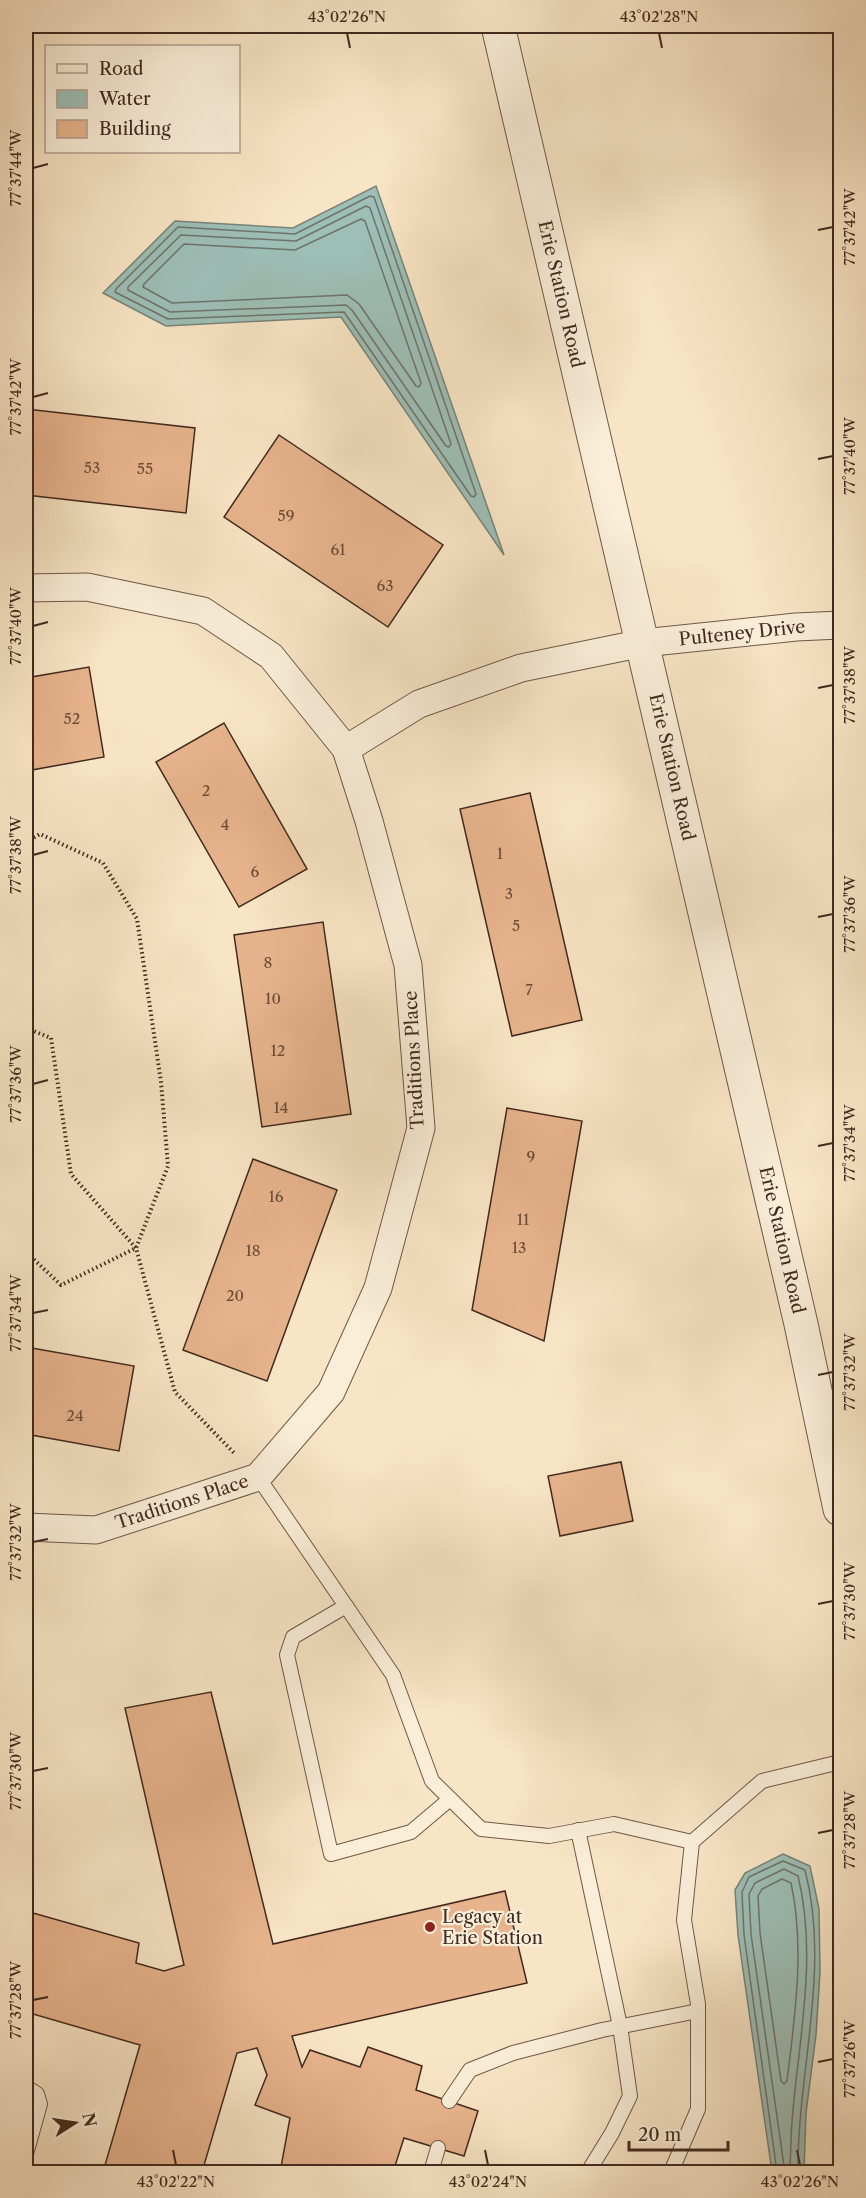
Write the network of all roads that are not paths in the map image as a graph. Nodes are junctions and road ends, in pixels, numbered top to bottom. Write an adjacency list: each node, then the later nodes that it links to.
1 (498, 26): 4 (street, Erie Station Road)
2 (26, 588): 5 (street, Traditions Place)
3 (840, 625): 4 (street, Pulteney Drive)
4 (643, 643): 5 (street, Pulteney Drive); 7 (street, Erie Station Road)
5 (346, 749): 6 (street, Traditions Place)
6 (258, 1477): 8 (street, Traditions Place); 9 (lane)
7 (840, 1509)
8 (26, 1527)
9 (346, 1606): 11 (lane); 11 (lane)
10 (840, 1762): 13 (lane)
11 (450, 1799): 12 (lane)
12 (578, 1830): 13 (lane); 15 (lane)
13 (692, 1842): 14 (lane)
14 (698, 2011): 15 (lane); 22 (lane)
15 (620, 2026): 17 (lane); 21 (lane)
16 (26, 2087): 19 (lane)
17 (449, 2101)
18 (438, 2148): 20 (lane)
19 (26, 2154)
20 (431, 2172)
21 (588, 2172)
22 (671, 2172)

